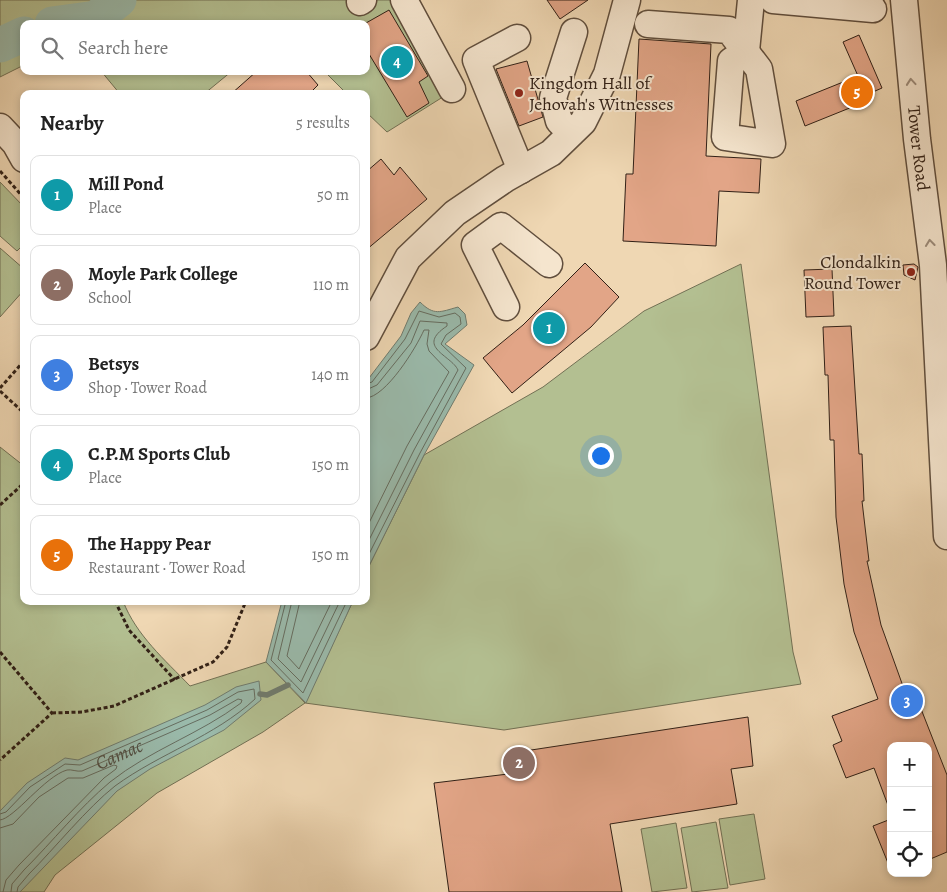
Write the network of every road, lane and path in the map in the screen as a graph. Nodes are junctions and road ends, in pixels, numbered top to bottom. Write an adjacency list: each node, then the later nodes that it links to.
1 (404, 0): 9 (street)
2 (627, 0): 11 (street)
3 (751, 0): 6 (street)
4 (774, 0): 5 (street)
5 (892, 5): 24 (street, Tower Road, one-way to 5)
6 (648, 24)
7 (574, 32): 11 (street)
8 (517, 38): 13 (street)
9 (452, 89)
10 (0, 127): 12 (street)
11 (571, 133): 13 (street)
12 (20, 152)
13 (521, 170): 16 (street)
14 (0, 171): 15 (path)
15 (20, 194)
16 (467, 205): 17 (street); 20 (street)
17 (485, 236): 18 (street); 19 (street)
18 (549, 264)
19 (506, 308)
20 (370, 329)
21 (20, 366): 22 (path)
22 (0, 390): 23 (path)
23 (20, 409)
24 (944, 438): 27 (street, Tower Road)
25 (20, 487): 26 (path)
26 (0, 505)
27 (947, 531): 28 (street, Tower Road)
28 (947, 536)
29 (117, 605): 32 (path)
30 (244, 605): 32 (path)
31 (0, 652): 33 (path)
32 (175, 680): 33 (path)
33 (52, 712): 34 (path)
34 (0, 760)

